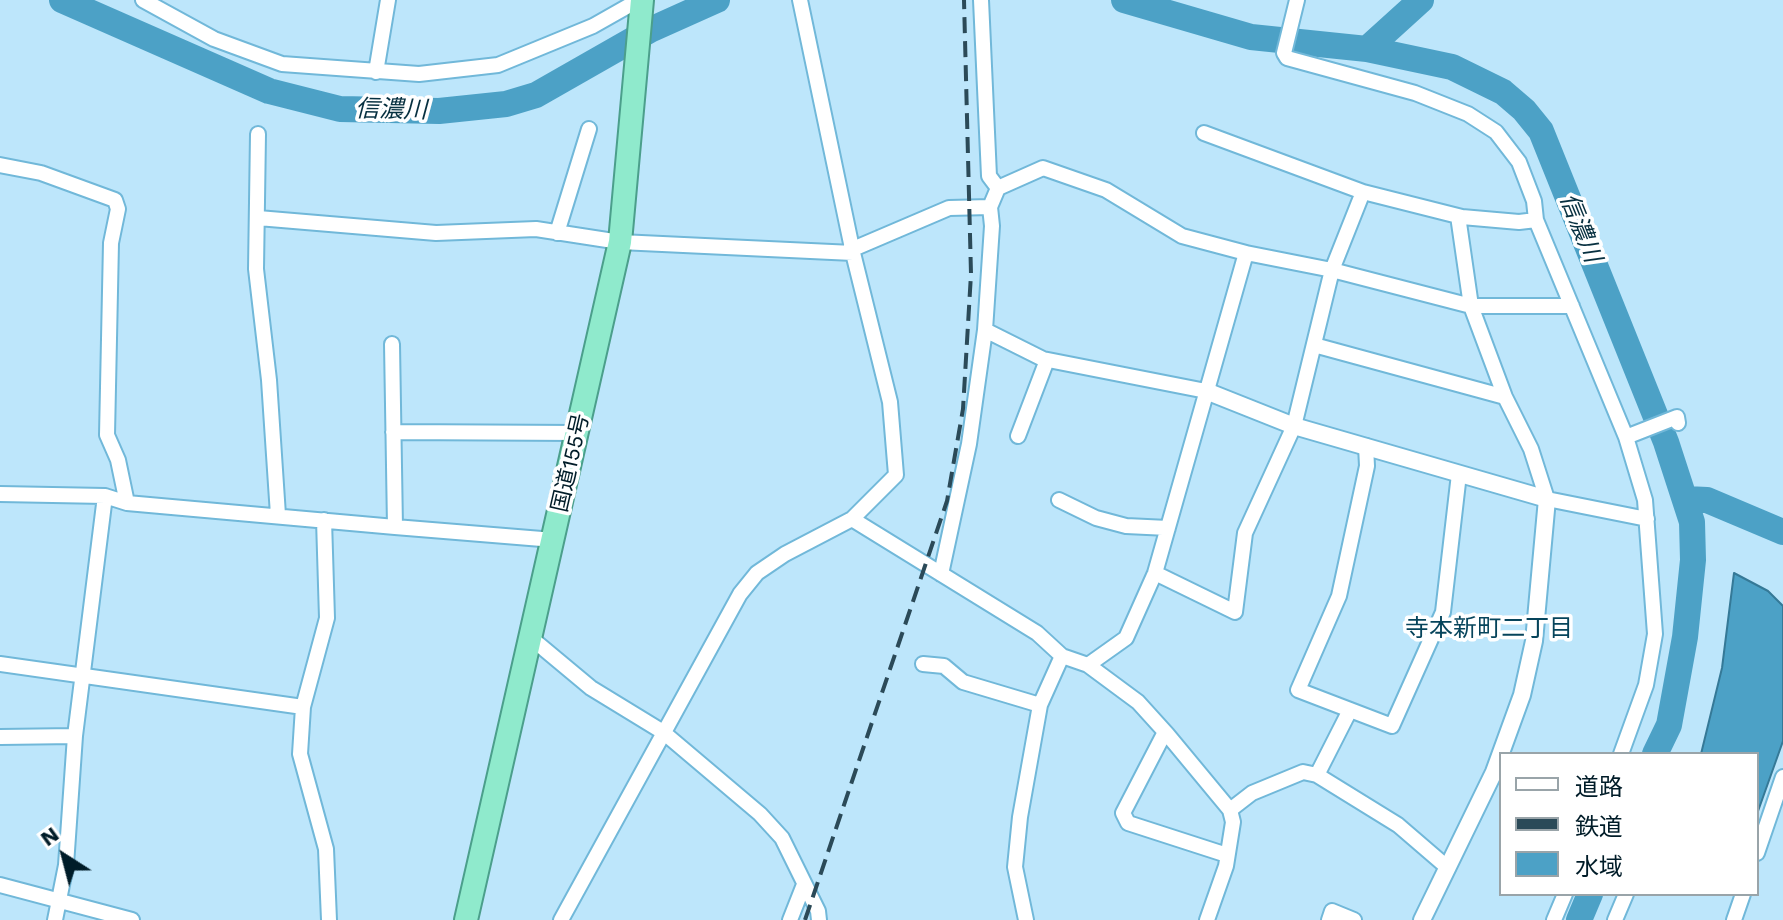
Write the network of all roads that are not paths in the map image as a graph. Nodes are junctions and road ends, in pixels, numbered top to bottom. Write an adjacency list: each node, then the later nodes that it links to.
1 (143, 0): 7 (street)
2 (388, 0): 7 (street)
3 (1297, 0): 17 (street)
4 (641, 1): 7 (street); 19 (highway, 国道155号)
5 (801, 4): 20 (street)
6 (981, 4): 12 (street)
7 (376, 72)
8 (589, 129): 18 (street)
9 (1204, 133): 13 (street)
10 (258, 134): 16 (street)
11 (0, 165): 43 (street)
12 (998, 188): 14 (street); 21 (street)
13 (1363, 192): 15 (street); 22 (street)
14 (990, 207): 20 (street); 25 (street)
15 (1458, 216): 17 (street); 23 (street)
16 (258, 218): 18 (street); 44 (street)
17 (1536, 220): 24 (street)
18 (557, 233): 19 (street)
19 (620, 242): 20 (street); 34 (highway, 国道155号)
20 (853, 251): 45 (street)
21 (1246, 253): 22 (street); 29 (street)
22 (1332, 270): 23 (street); 27 (street)
23 (1471, 306): 24 (street); 30 (street)
24 (1572, 306): 36 (street)
25 (985, 330): 28 (street); 52 (street)
26 (392, 344): 33 (street)
27 (1314, 345): 30 (street); 32 (street)
28 (1047, 360): 29 (street); 35 (street)
29 (1206, 391): 32 (street); 49 (street)
30 (1505, 397): 41 (street)
31 (1674, 422): 36 (street)
32 (1294, 426): 37 (street); 51 (street)
33 (393, 432): 34 (street); 48 (street)
34 (578, 433): 50 (highway, 国道155号)
35 (1018, 436)
36 (1626, 437): 46 (street)
37 (1366, 446): 38 (street); 61 (street)
38 (1459, 474): 41 (street); 61 (street)
39 (0, 494): 40 (street)
40 (105, 496): 43 (street); 58 (street)
41 (1547, 499): 46 (street); 66 (street)
42 (1059, 500): 49 (street)
43 (127, 503): 44 (street)
44 (278, 515): 47 (street)
45 (852, 519): 52 (street); 62 (street)
46 (1647, 519): 67 (street)
47 (324, 520): 48 (street); 60 (street)
48 (395, 527): 50 (street)
49 (1168, 528): 51 (street)
50 (554, 540): 53 (highway, 国道155号)
51 (1155, 573): 57 (street)
52 (941, 574): 54 (street)
53 (531, 638): 62 (street); 85 (highway, 国道155号)
54 (1062, 656): 57 (street); 59 (street)
55 (0, 664): 58 (street)
56 (923, 664): 59 (street)
57 (1088, 665): 63 (street)
58 (82, 675): 60 (street); 64 (street)
59 (1040, 705): 89 (street)
60 (303, 707): 84 (street)
61 (1349, 712): 69 (street)
62 (663, 732): 77 (street); 86 (street)
63 (1165, 732): 71 (street); 74 (street)
64 (75, 736): 65 (street); 81 (street)
65 (0, 737)
66 (1501, 752)
67 (1622, 752)
68 (1499, 758): 75 (street)
69 (1317, 775): 71 (street); 75 (street)
70 (1783, 777): 72 (street)
71 (1230, 810): 74 (street)
72 (1777, 813): 73 (street)
73 (1759, 849)
74 (1227, 855): 90 (street)
75 (1448, 868): 93 (street)
76 (0, 885): 81 (street)
77 (803, 887): 87 (street); 88 (street)
78 (1564, 896): 94 (street)
79 (1625, 896): 95 (street)
80 (1742, 896): 96 (street)
81 (58, 903): 82 (street); 83 (street)
82 (55, 920)
83 (132, 920)
84 (329, 920)
85 (466, 920)
86 (561, 920)
87 (790, 920)
88 (819, 920)
89 (1026, 920)
90 (1207, 920)
91 (1329, 920): 92 (street)
92 (1354, 920)
93 (1422, 920)
94 (1554, 920)
95 (1615, 920)
96 (1734, 920)

